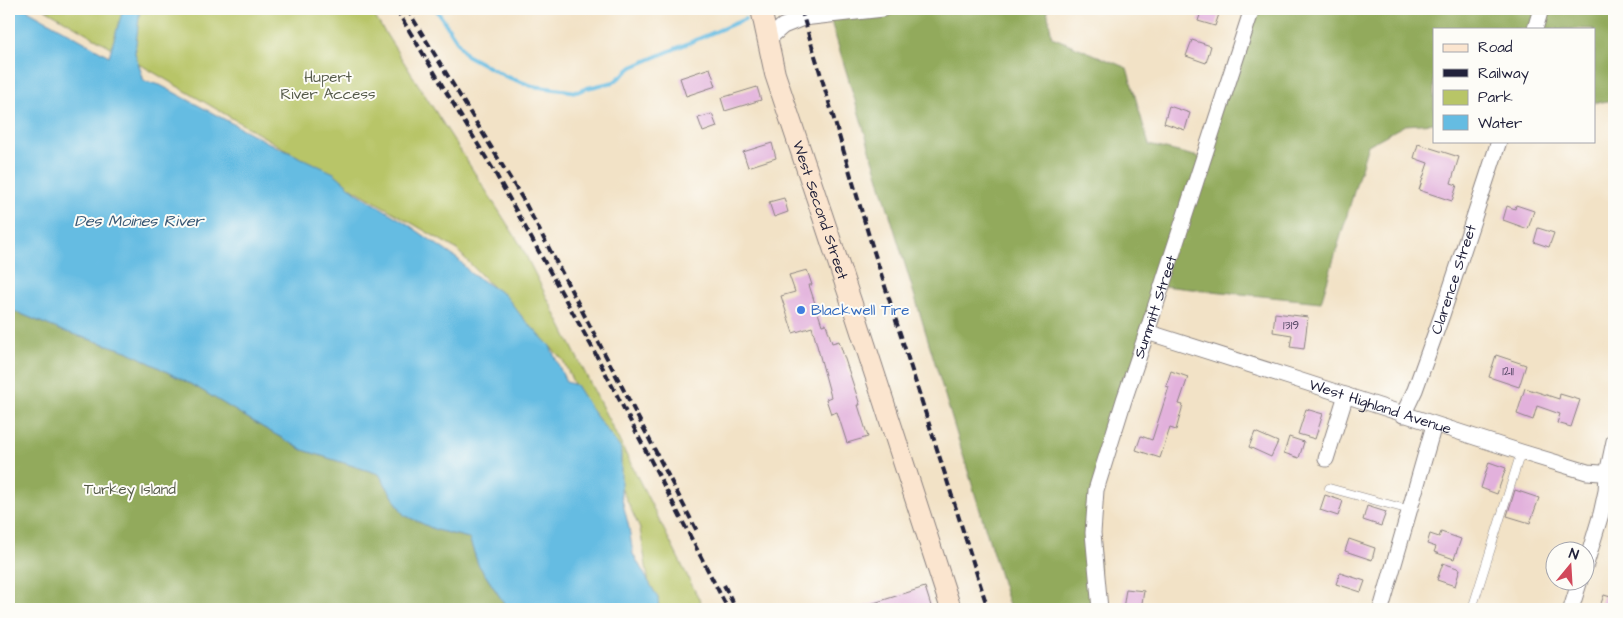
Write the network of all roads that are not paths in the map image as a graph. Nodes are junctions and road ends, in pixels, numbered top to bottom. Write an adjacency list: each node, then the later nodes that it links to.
1 (761, 9): 6 (main road, West Second Street)
2 (883, 9): 6 (street)
3 (1252, 9): 8 (street, Summitt Street)
4 (1541, 9): 5 (street)
5 (1535, 28)
6 (767, 40): 20 (main road, West Second Street)
7 (1499, 142): 10 (street, Clarence Street)
8 (1147, 332): 9 (street, West Highland Avenue); 21 (street, Summitt Street)
9 (1346, 396): 10 (street, West Highland Avenue); 14 (street)
10 (1403, 414): 11 (street, West Highland Avenue)
11 (1434, 425): 13 (street, West Highland Avenue); 17 (street)
12 (1614, 441): 15 (street)
13 (1522, 452): 15 (street, West Highland Avenue); 23 (lane)
14 (1326, 459)
15 (1610, 474): 18 (street)
16 (1329, 488): 17 (lane)
17 (1410, 510): 22 (street)
18 (1593, 540)
19 (1577, 590): 24 (street)
20 (951, 609)
21 (1100, 609)
22 (1380, 609)
23 (1472, 609)
24 (1571, 609)

